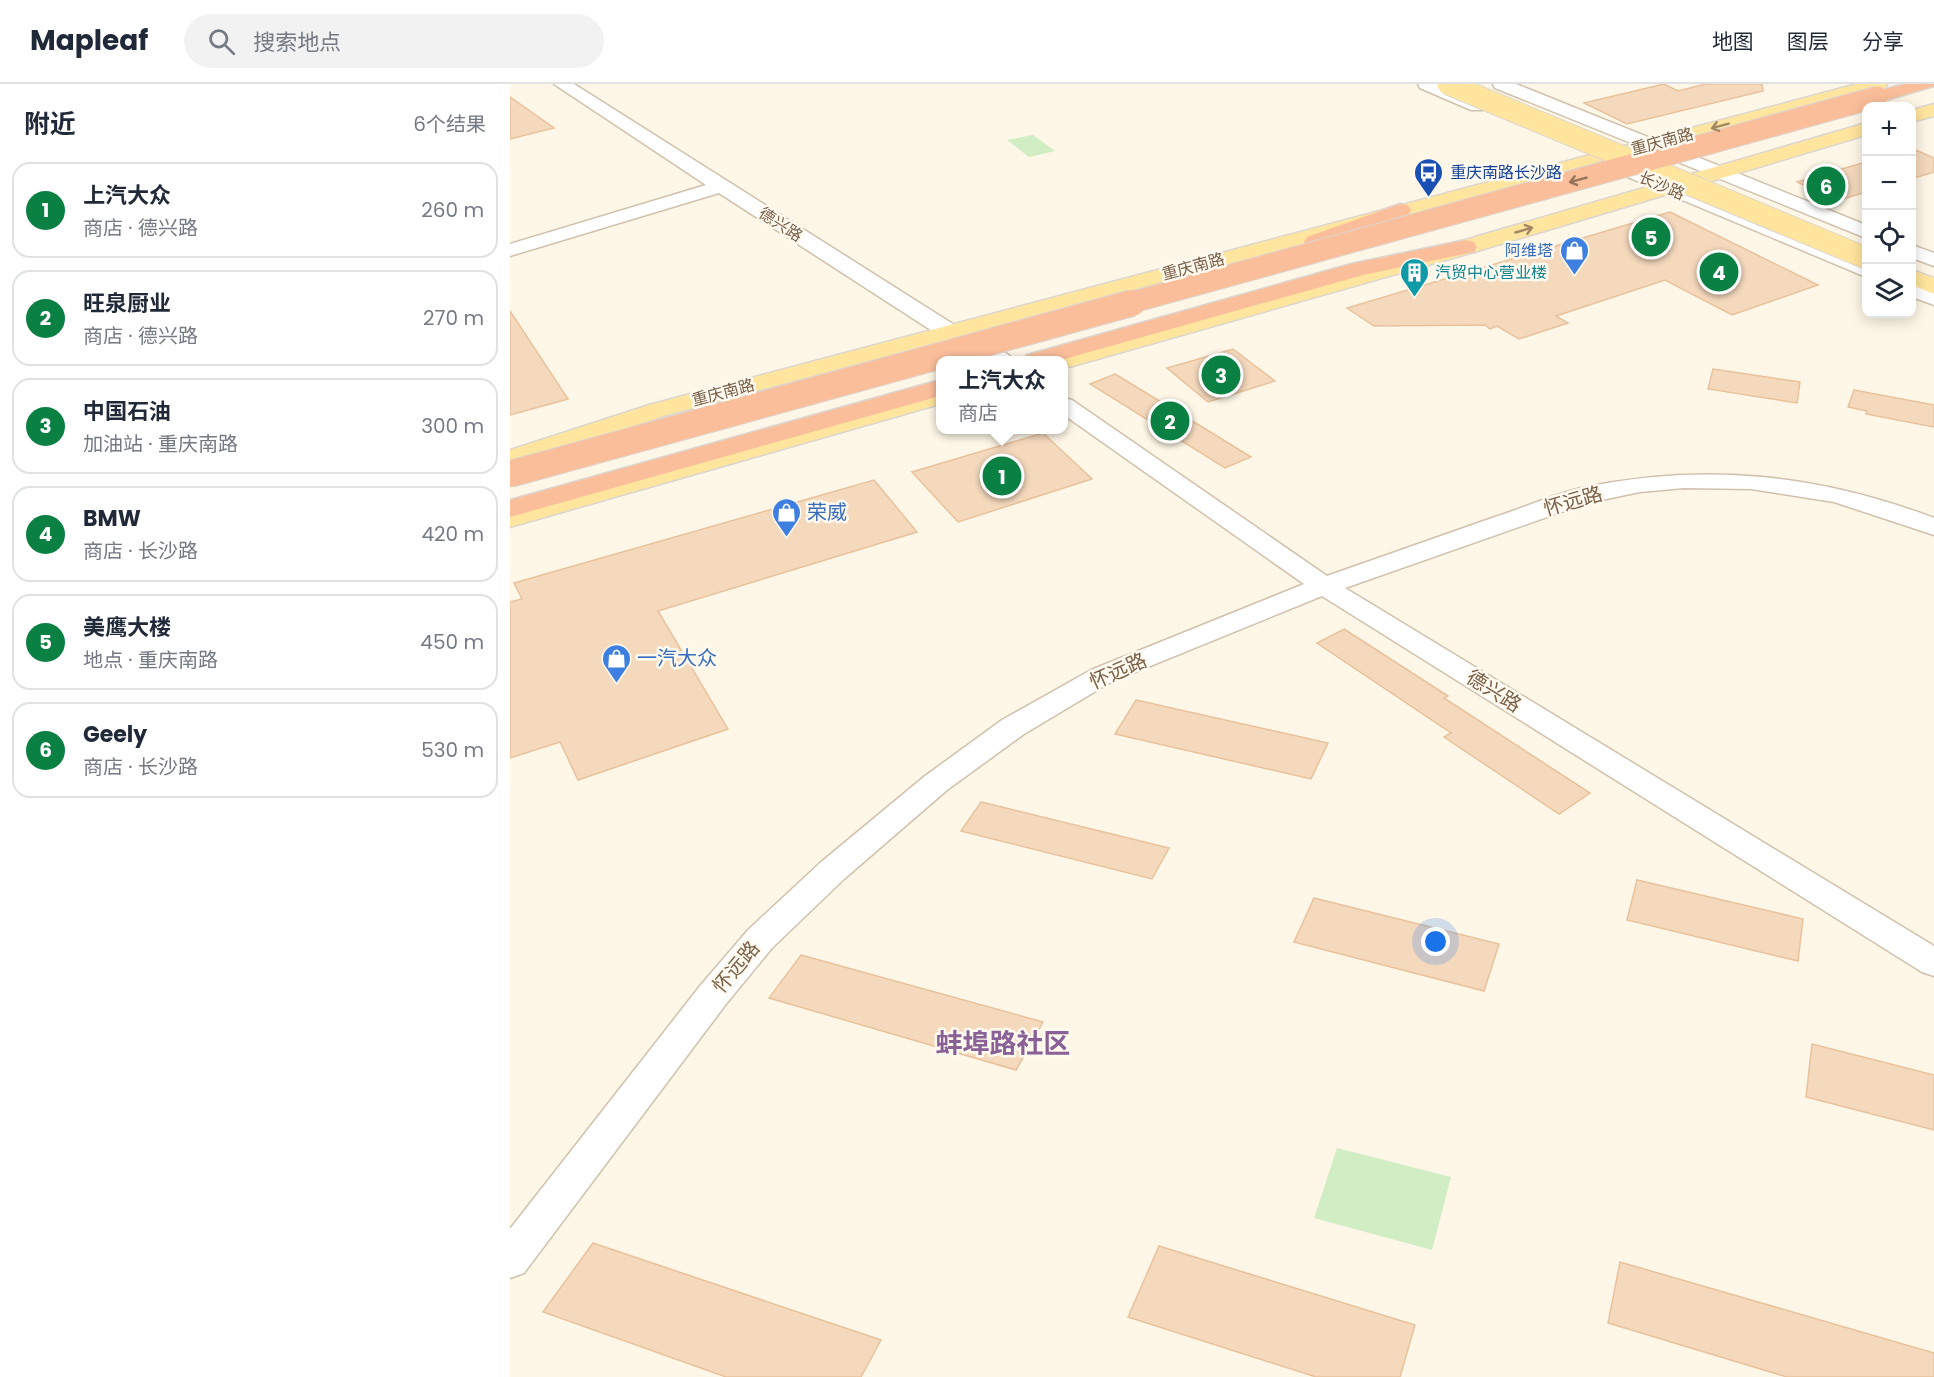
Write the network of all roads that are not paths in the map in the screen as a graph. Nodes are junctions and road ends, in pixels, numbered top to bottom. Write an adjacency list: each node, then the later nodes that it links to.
1 (562, 84): 17 (street, 德兴路)
2 (1426, 84): 15 (street, 长沙路)
3 (1448, 84): 25 (main road, 长沙路, bridge)
4 (1475, 84): 21 (main road, 长沙路)
5 (1501, 84): 14 (street, 长沙路)
6 (1878, 84): 14 (main road, 重庆南路, one-way to 14)
7 (1926, 84): 35 (highway, one-way to 35, bridge)
8 (1934, 99): 9 (highway)
9 (1916, 104)
10 (1934, 110): 11 (main road)
11 (1916, 115)
12 (1862, 119): 37 (highway)
13 (1862, 130): 16 (main road)
14 (1651, 144): 15 (main road, 重庆南路); 16 (street, 长沙路)
15 (1598, 158): 18 (street, 长沙路); 19 (main road, 重庆南路)
16 (1721, 172): 18 (main road); 20 (street, 长沙路)
17 (722, 186): 23 (street); 34 (street, 德兴路)
18 (1668, 188): 22 (main road, one-way to 18); 28 (street, 长沙路)
19 (1400, 210): 34 (main road, 重庆南路); 45 (highway)
20 (1862, 230)
21 (1862, 244)
22 (1466, 247): 38 (highway); 40 (main road)
23 (510, 250)
24 (1916, 252): 26 (street)
25 (1862, 256)
26 (1934, 260)
27 (1916, 266): 29 (main road)
28 (1862, 269)
29 (1934, 273)
30 (1916, 279): 31 (main road)
31 (1934, 287)
32 (1916, 292): 33 (street)
33 (1934, 299)
34 (948, 331): 36 (street, 德兴路); 45 (main road, 重庆南路)
35 (938, 356)
36 (992, 356)
37 (1013, 356)
38 (1050, 356)
39 (936, 357): 46 (highway, one-way to 46, bridge)
40 (1068, 361)
41 (936, 377): 47 (highway)
42 (936, 388): 48 (highway)
43 (936, 397): 49 (main road)
44 (1068, 408): 51 (street, 德兴路)
45 (510, 460)
46 (510, 474)
47 (510, 497)
48 (510, 509)
49 (510, 519)
50 (1934, 528): 51 (street, 怀远路)
51 (1324, 586): 52 (street, 德兴路); 53 (street, 怀远路)
52 (1934, 963)
53 (510, 1260)

